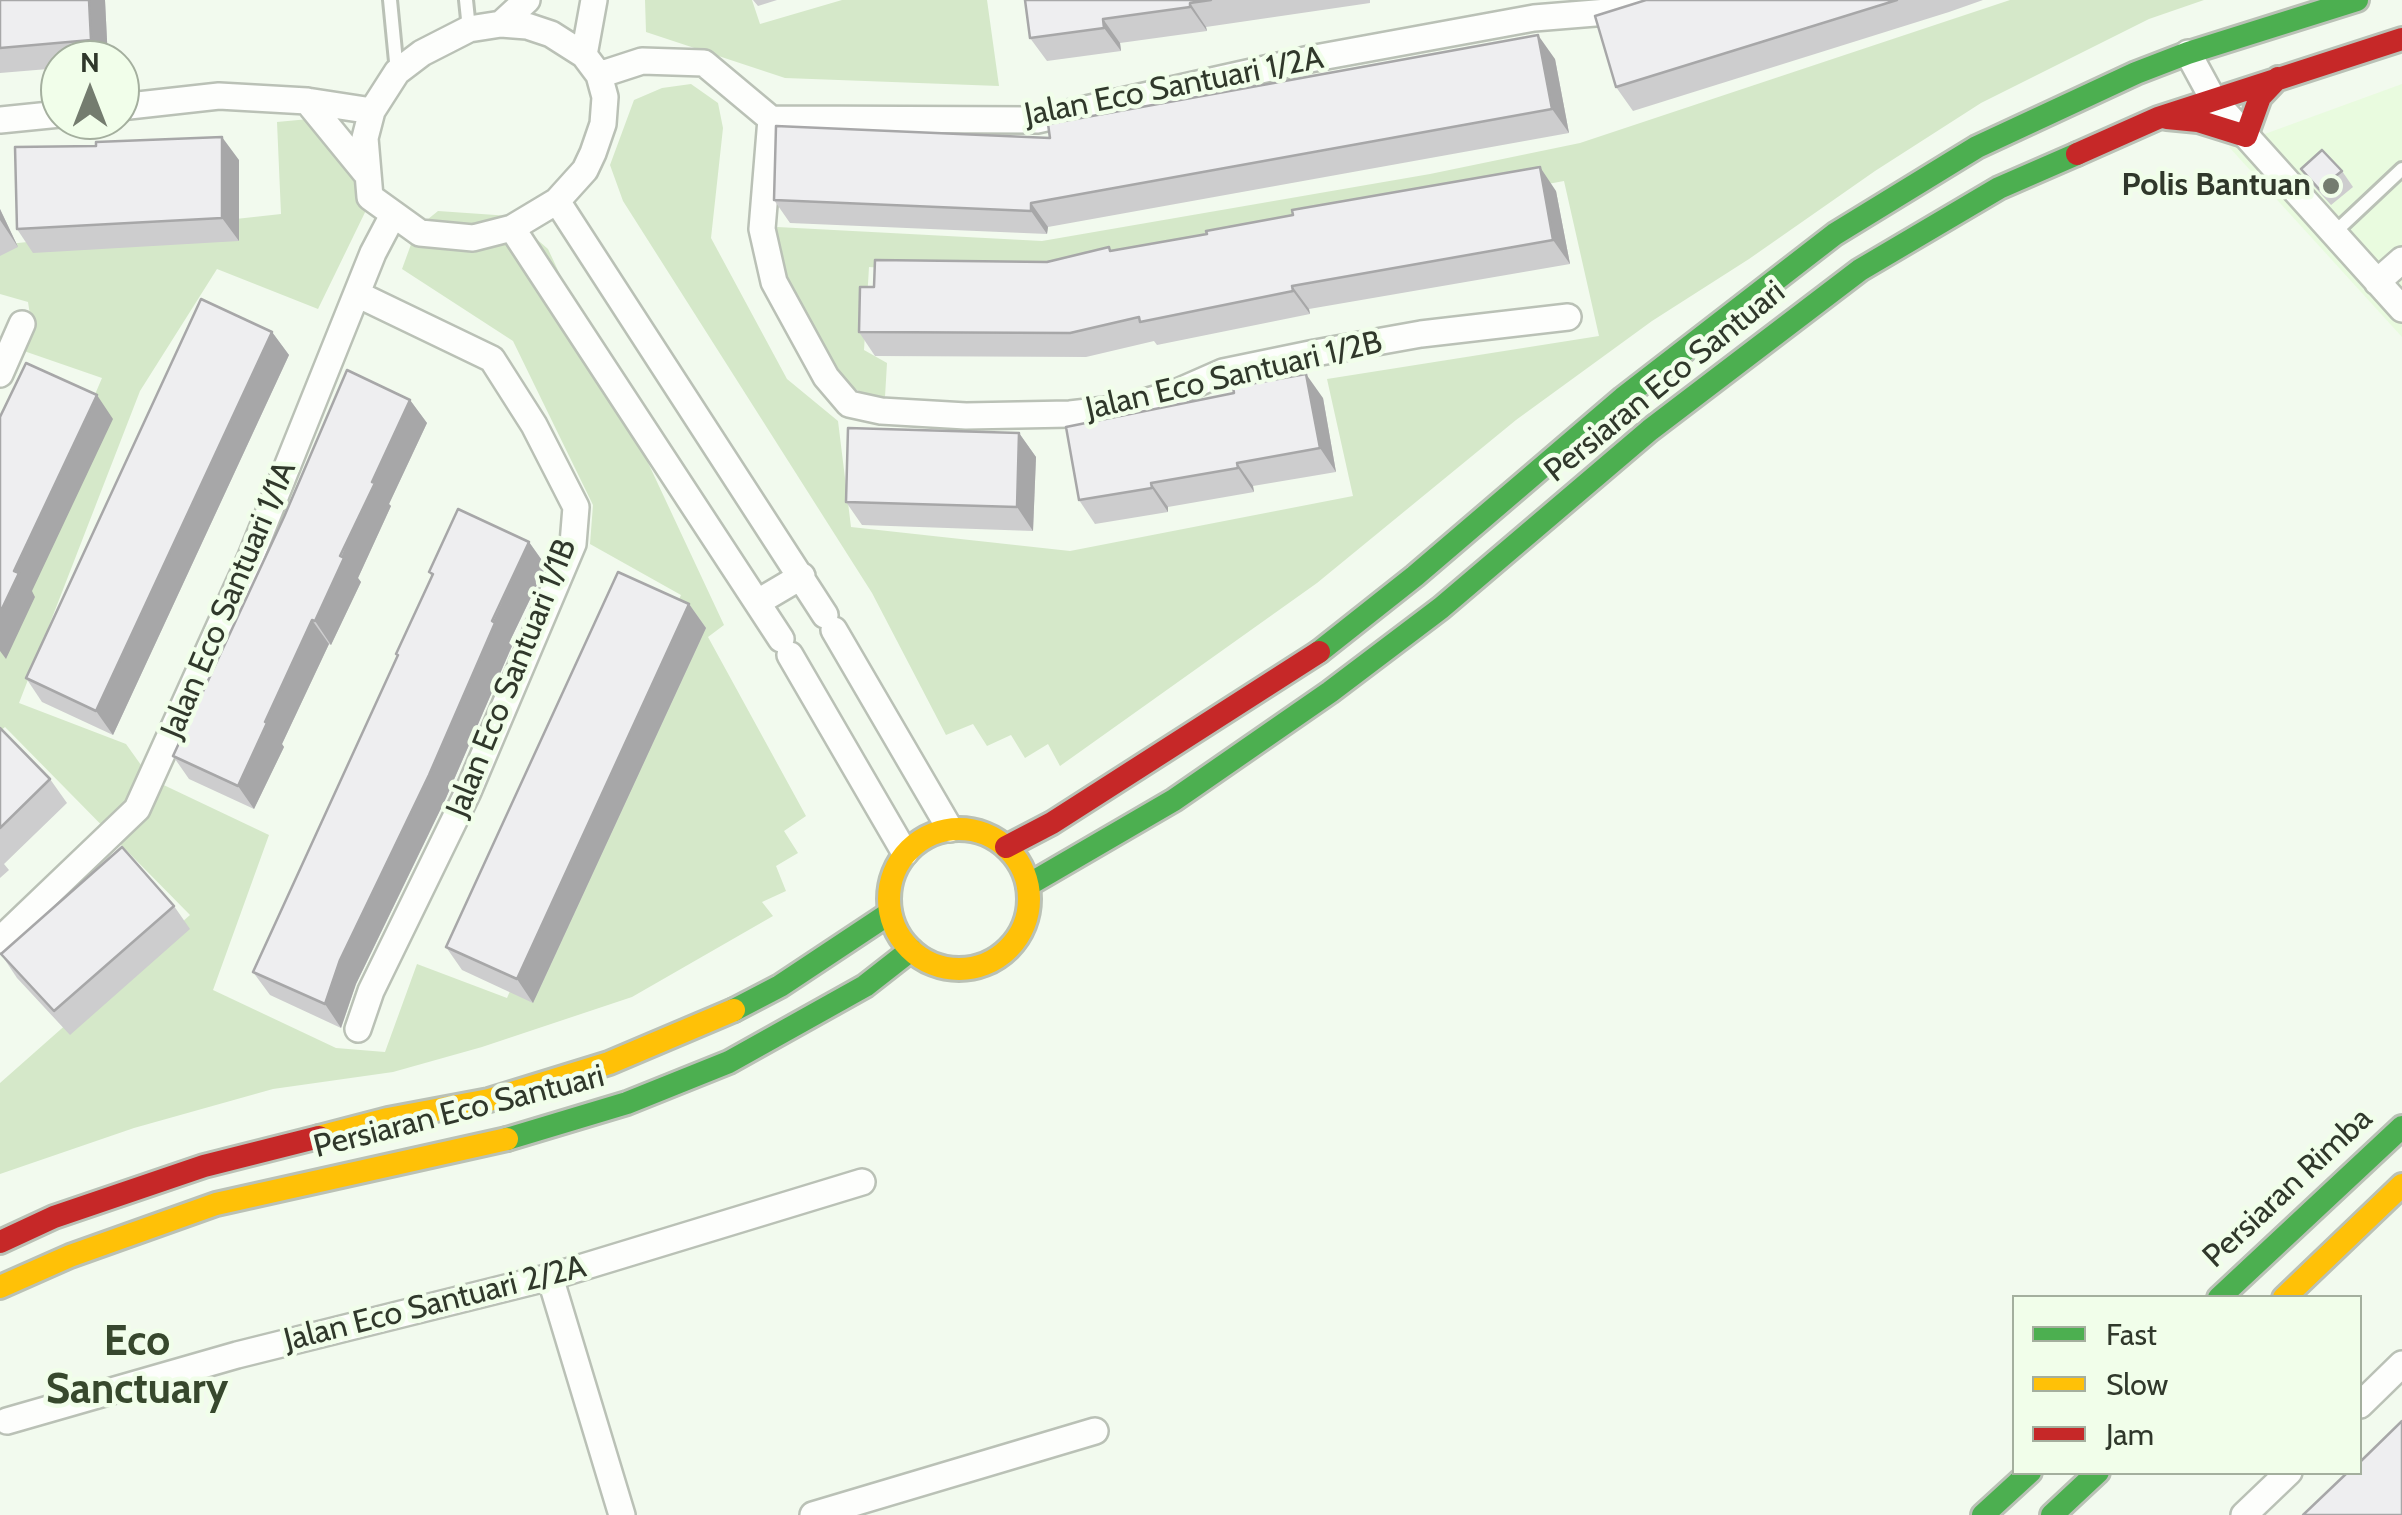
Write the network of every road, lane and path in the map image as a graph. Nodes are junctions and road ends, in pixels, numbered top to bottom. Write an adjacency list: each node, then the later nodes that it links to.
1 (390, 0): 13 (lane)
2 (466, 0): 8 (lane)
3 (527, 0): 7 (street)
4 (594, 0): 12 (street)
5 (1660, 0): 21 (street, Jalan Eco Santuari 1/2A)
6 (2357, 0): 10 (street, Persiaran Eco Santuari)
7 (502, 24): 8 (street); 12 (street)
8 (469, 29): 13 (street)
9 (2402, 39): 14 (street, Persiaran Eco Santuari)
10 (2188, 52): 15 (street); 41 (street, Persiaran Eco Santuari)
11 (642, 61): 12 (street); 21 (street); 23 (street)
12 (592, 65): 23 (street)
13 (396, 72): 18 (street)
14 (2278, 78): 15 (street, Persiaran Eco Santuari); 24 (street)
15 (2213, 99): 20 (street, Persiaran Eco Santuari); 24 (street)
16 (307, 101): 17 (street); 18 (street); 26 (street)
17 (140, 105)
18 (372, 111): 26 (street)
19 (40, 116): 22 (street)
20 (2158, 118): 24 (street); 43 (street, Persiaran Eco Santuari)
21 (771, 119): 35 (street, Jalan Eco Santuari 1/2B)
22 (0, 120)
23 (603, 124): 27 (street)
24 (2246, 136): 30 (street)
25 (2402, 170): 30 (lane)
26 (365, 172): 28 (street)
27 (557, 201): 29 (street); 38 (street)
28 (393, 215): 29 (street); 33 (street, Jalan Eco Santuari 1/1A)
29 (512, 228): 39 (street)
30 (2334, 233): 32 (street)
31 (2402, 260): 32 (street)
32 (2377, 282): 34 (street)
33 (357, 294): 45 (street, Jalan Eco Santuari 1/1A); 47 (street, Jalan Eco Santuari 1/1B)
34 (2402, 310)
35 (1568, 317)
36 (22, 324): 37 (street)
37 (0, 374)
38 (802, 576): 39 (street); 40 (street)
39 (758, 602): 42 (street)
40 (950, 829): 41 (street); 42 (street)
41 (1006, 846): 43 (street)
42 (905, 853): 44 (street)
43 (1028, 885): 46 (street)
44 (890, 913): 46 (street); 51 (street, Persiaran Eco Santuari)
45 (0, 940)
46 (912, 950): 53 (street, Persiaran Eco Santuari)
47 (358, 1029)
48 (2402, 1127): 54 (street, Persiaran Rimba)
49 (862, 1182): 52 (street, Jalan Eco Santuari 2/2A)
50 (2402, 1186): 55 (street)
51 (0, 1242)
52 (550, 1277): 58 (street, Jalan Eco Santuari 2/2A); 63 (street)
53 (0, 1286)
54 (2222, 1295)
55 (2287, 1295)
56 (2402, 1364): 57 (street)
57 (2362, 1403)
58 (8, 1421)
59 (1095, 1431): 64 (street)
60 (2027, 1475): 65 (street)
61 (2095, 1475): 66 (street)
62 (2285, 1475): 67 (street)
63 (622, 1515)
64 (813, 1515)
65 (1983, 1515)
66 (2052, 1515)
67 (2244, 1515)

